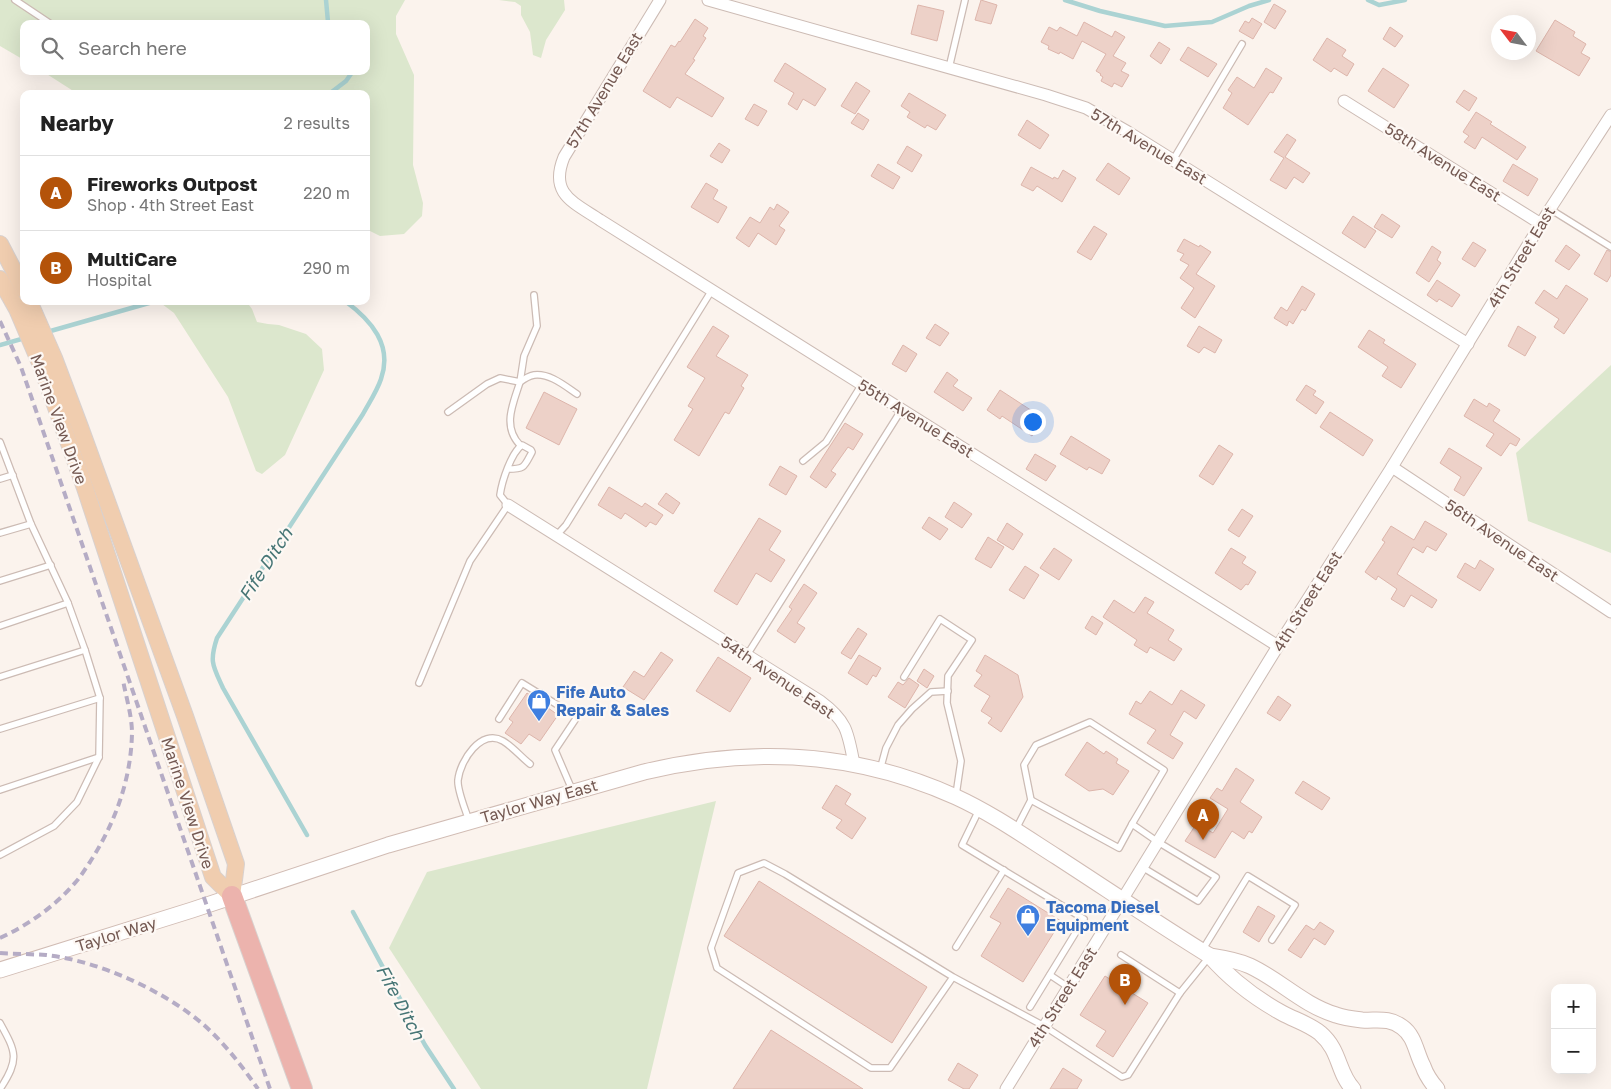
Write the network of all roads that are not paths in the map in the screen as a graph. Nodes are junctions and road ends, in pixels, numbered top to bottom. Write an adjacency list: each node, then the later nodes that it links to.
1 (15, 0): 5 (lane)
2 (660, 0): 11 (street, 57th Avenue East)
3 (708, 0): 7 (street, 57th Avenue East)
4 (965, 0): 7 (lane)
5 (45, 20)
6 (1242, 44): 10 (lane)
7 (949, 68): 10 (street, 57th Avenue East)
8 (1344, 100): 13 (street, 58th Avenue East)
9 (1611, 115): 12 (street, 4th Street East)
10 (1173, 160): 22 (street, 57th Avenue East)
11 (559, 184): 18 (street, 55th Avenue East)
12 (1550, 209): 13 (street, 4th Street East); 15 (lane)
13 (1541, 224): 22 (street, 4th Street East)
14 (0, 244): 17 (main road)
15 (1611, 247)
16 (0, 278): 20 (main road, Marine View Drive)
17 (20, 282)
18 (712, 290): 25 (street, 55th Avenue East); 39 (lane)
19 (534, 295): 24 (lane)
20 (20, 301)
21 (23, 305): 23 (main road, Marine View Drive)
22 (1468, 344): 32 (street, 4th Street East)
23 (47, 361): 71 (main road, Marine View Drive); 71 (main road, Marine View Drive)
24 (520, 382): 26 (lane); 28 (lane); 30 (lane)
25 (862, 384): 27 (street, 55th Avenue East); 31 (lane)
26 (577, 394)
27 (902, 409): 45 (street, 55th Avenue East); 47 (lane)
28 (448, 412)
29 (0, 442): 34 (lane)
30 (520, 446): 33 (lane); 33 (lane)
31 (802, 461)
32 (1392, 467): 43 (street, 56th Avenue East); 45 (street, 4th Street East)
33 (508, 469): 36 (lane)
34 (13, 475): 35 (lane); 37 (lane)
35 (0, 479)
36 (508, 505): 39 (street, 54th Avenue East); 50 (lane)
37 (31, 524): 38 (lane); 40 (lane)
38 (0, 533)
39 (556, 536): 47 (street, 54th Avenue East)
40 (50, 565): 41 (lane); 42 (lane)
41 (0, 581)
42 (68, 603): 44 (lane); 46 (lane)
43 (1611, 612)
44 (0, 626)
45 (1278, 646): 67 (street, 4th Street East)
46 (85, 650): 49 (lane); 52 (lane)
47 (746, 655): 57 (street, 54th Avenue East)
48 (904, 677): 51 (lane)
49 (0, 678)
50 (419, 683)
51 (948, 691): 58 (lane); 61 (lane)
52 (100, 698): 54 (lane); 55 (lane)
53 (499, 719): 60 (lane)
54 (0, 729)
55 (99, 757): 59 (lane); 68 (lane)
56 (530, 764): 64 (lane)
57 (854, 764): 58 (main road); 60 (main road, Taylor Way East)
58 (880, 770): 61 (main road)
59 (0, 790)
60 (573, 792): 64 (main road, Taylor Way East)
61 (956, 797): 63 (main road)
62 (1031, 800): 65 (lane); 65 (lane); 66 (lane)
63 (980, 809): 66 (main road); 70 (lane)
64 (469, 821): 71 (main road, Taylor Way East)
65 (1132, 824): 67 (lane)
66 (1016, 830): 72 (main road)
67 (1158, 842): 69 (street, 4th Street East); 69 (lane)
68 (0, 855)
69 (1142, 867): 72 (street, 4th Street East)
70 (1004, 870): 74 (lane); 78 (lane)
71 (232, 896): 77 (main road, Taylor Way); 86 (highway)
72 (1122, 899): 75 (main road); 80 (street, 4th Street East)
73 (1272, 940): 75 (lane)
74 (956, 947)
75 (1206, 953): 81 (lane); 88 (main road); 89 (main road)
76 (1121, 955): 81 (lane)
77 (0, 970)
78 (1050, 975): 80 (lane); 82 (lane)
79 (953, 977): 79 (lane); 84 (lane)
80 (1068, 987): 84 (street, 4th Street East)
81 (1180, 993): 84 (lane)
82 (1030, 1007)
83 (0, 1023): 85 (lane)
84 (1044, 1026): 87 (street, 4th Street East)
85 (0, 1089)
86 (302, 1089)
87 (1006, 1089)
88 (1353, 1089)
89 (1437, 1089)

